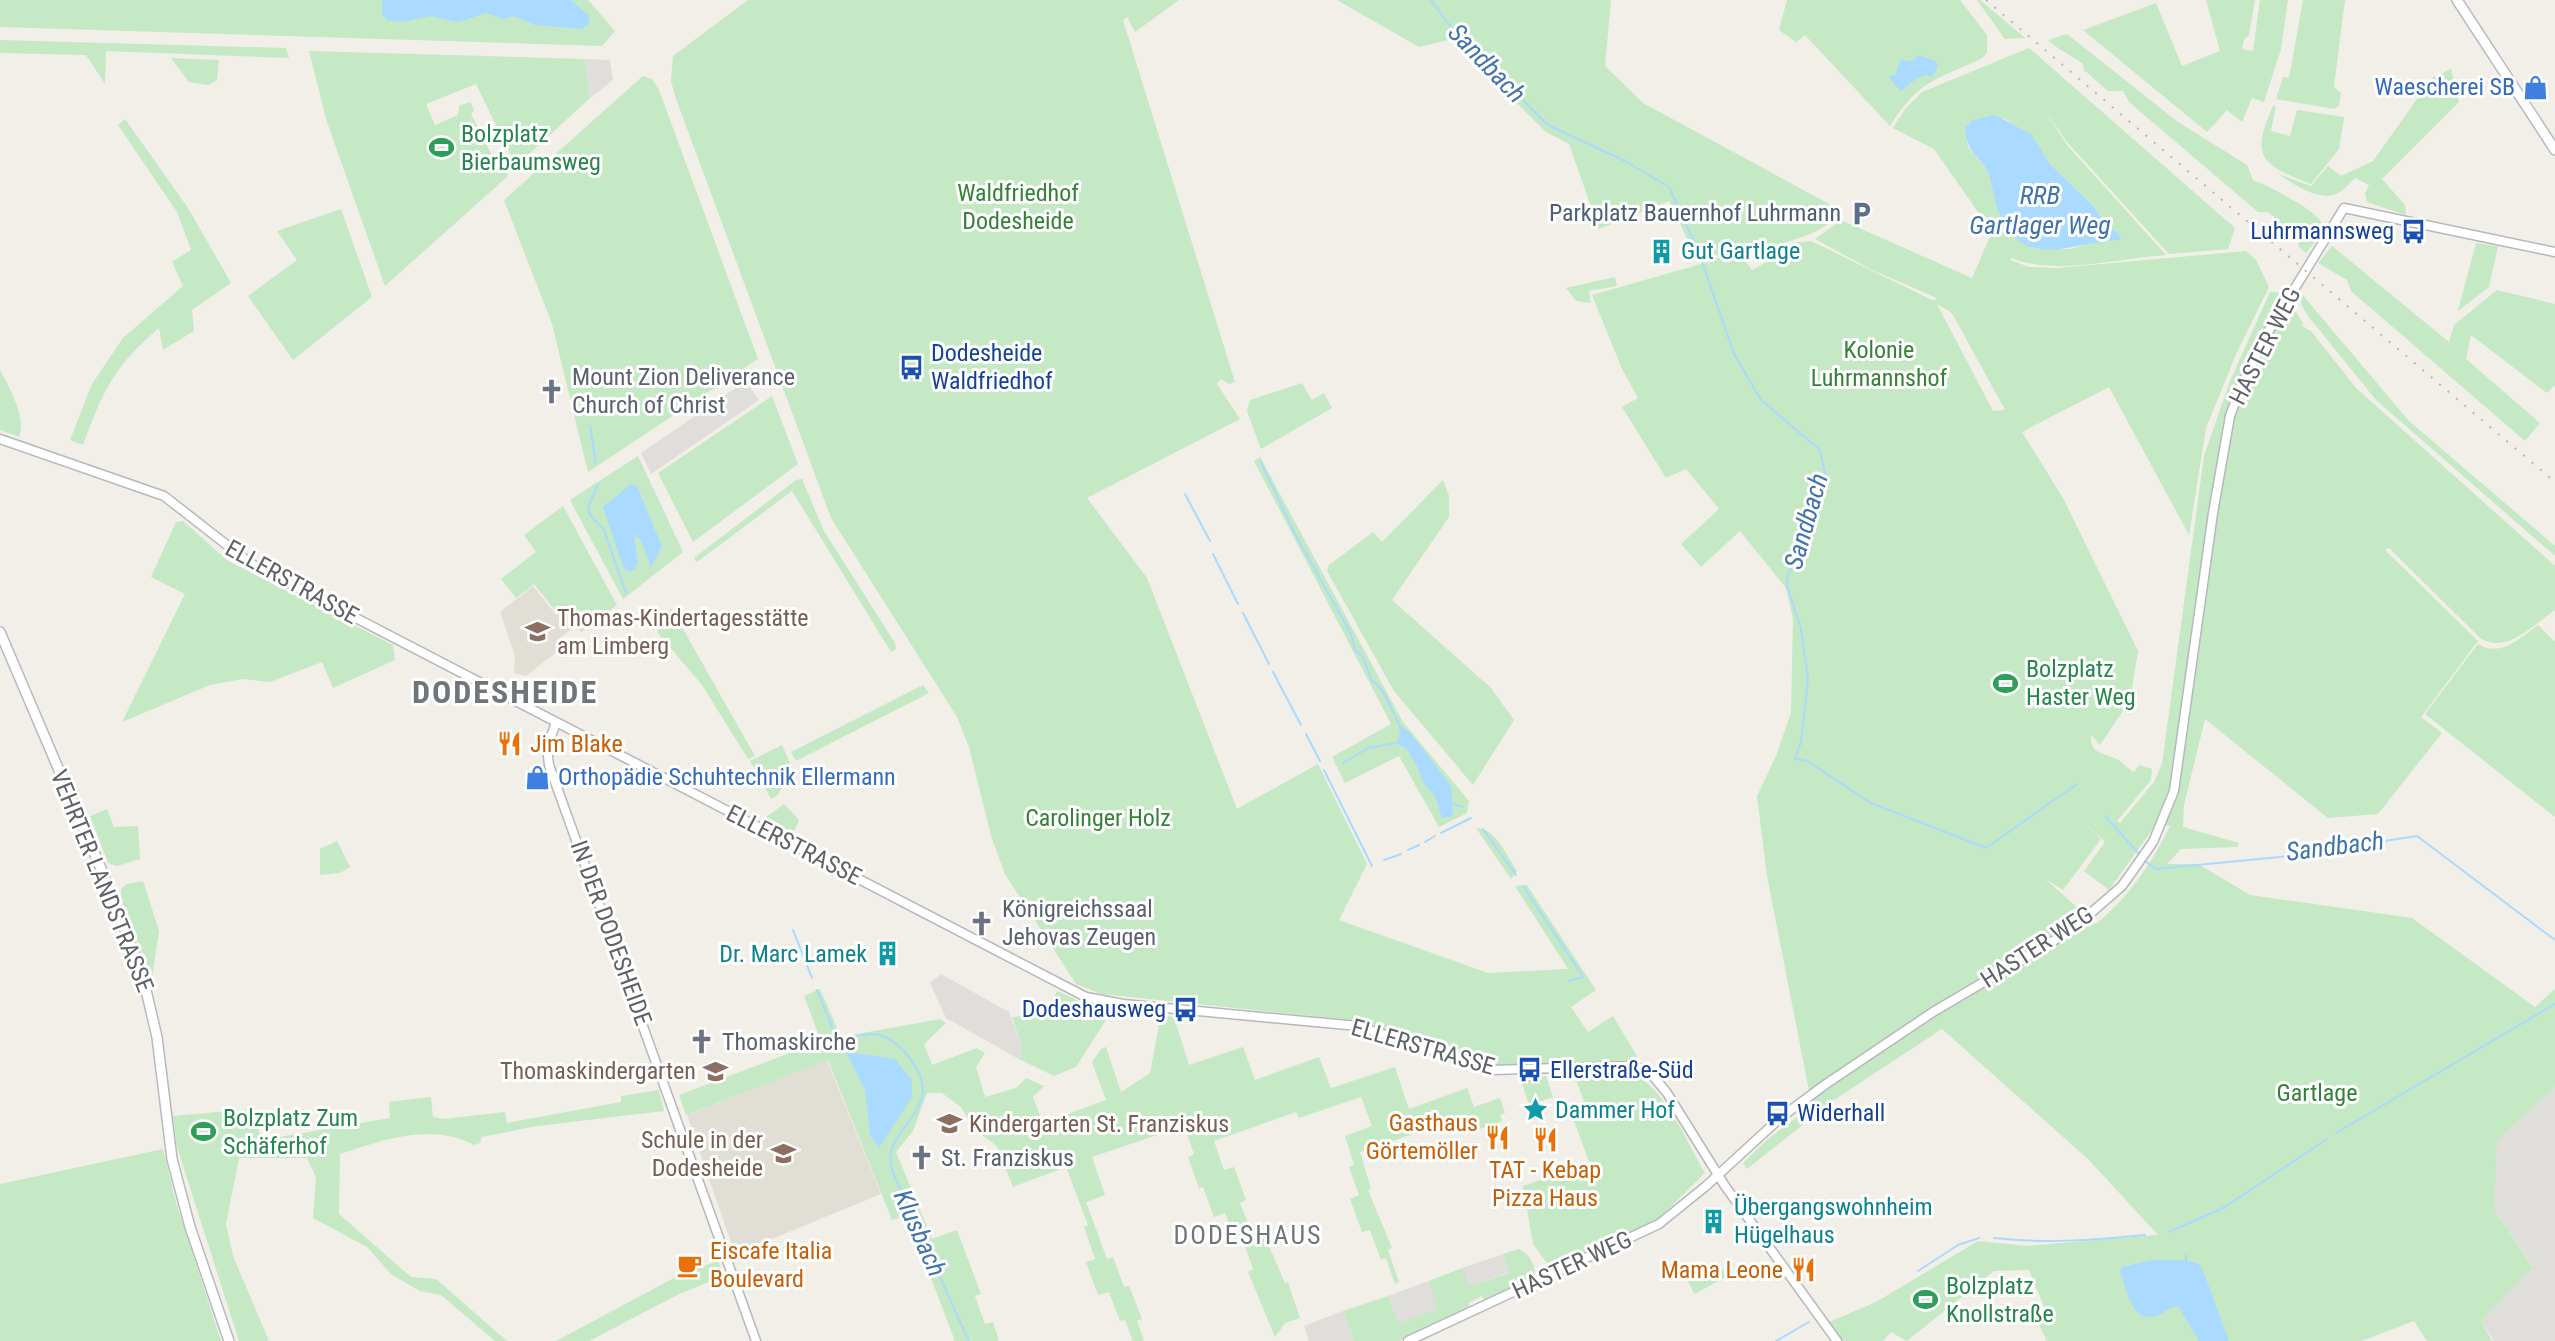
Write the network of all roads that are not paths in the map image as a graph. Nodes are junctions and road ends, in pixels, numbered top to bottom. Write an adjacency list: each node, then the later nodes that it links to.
1 (2457, 0): 2 (main road)
2 (2555, 150)
3 (2555, 252): 7 (street, HASTER WEG)
4 (0, 439): 6 (street, ELLERSTRASSE)
5 (0, 632): 8 (main road, VEHRTER LANDSTRASSE)
6 (556, 723): 7 (street, ELLERSTRASSE); 9 (street, IN DER DODESHEIDE)
7 (1717, 1176): 10 (street, HASTER WEG); 11 (street)
8 (229, 1341)
9 (756, 1341)
10 (1408, 1341)
11 (1837, 1341)

